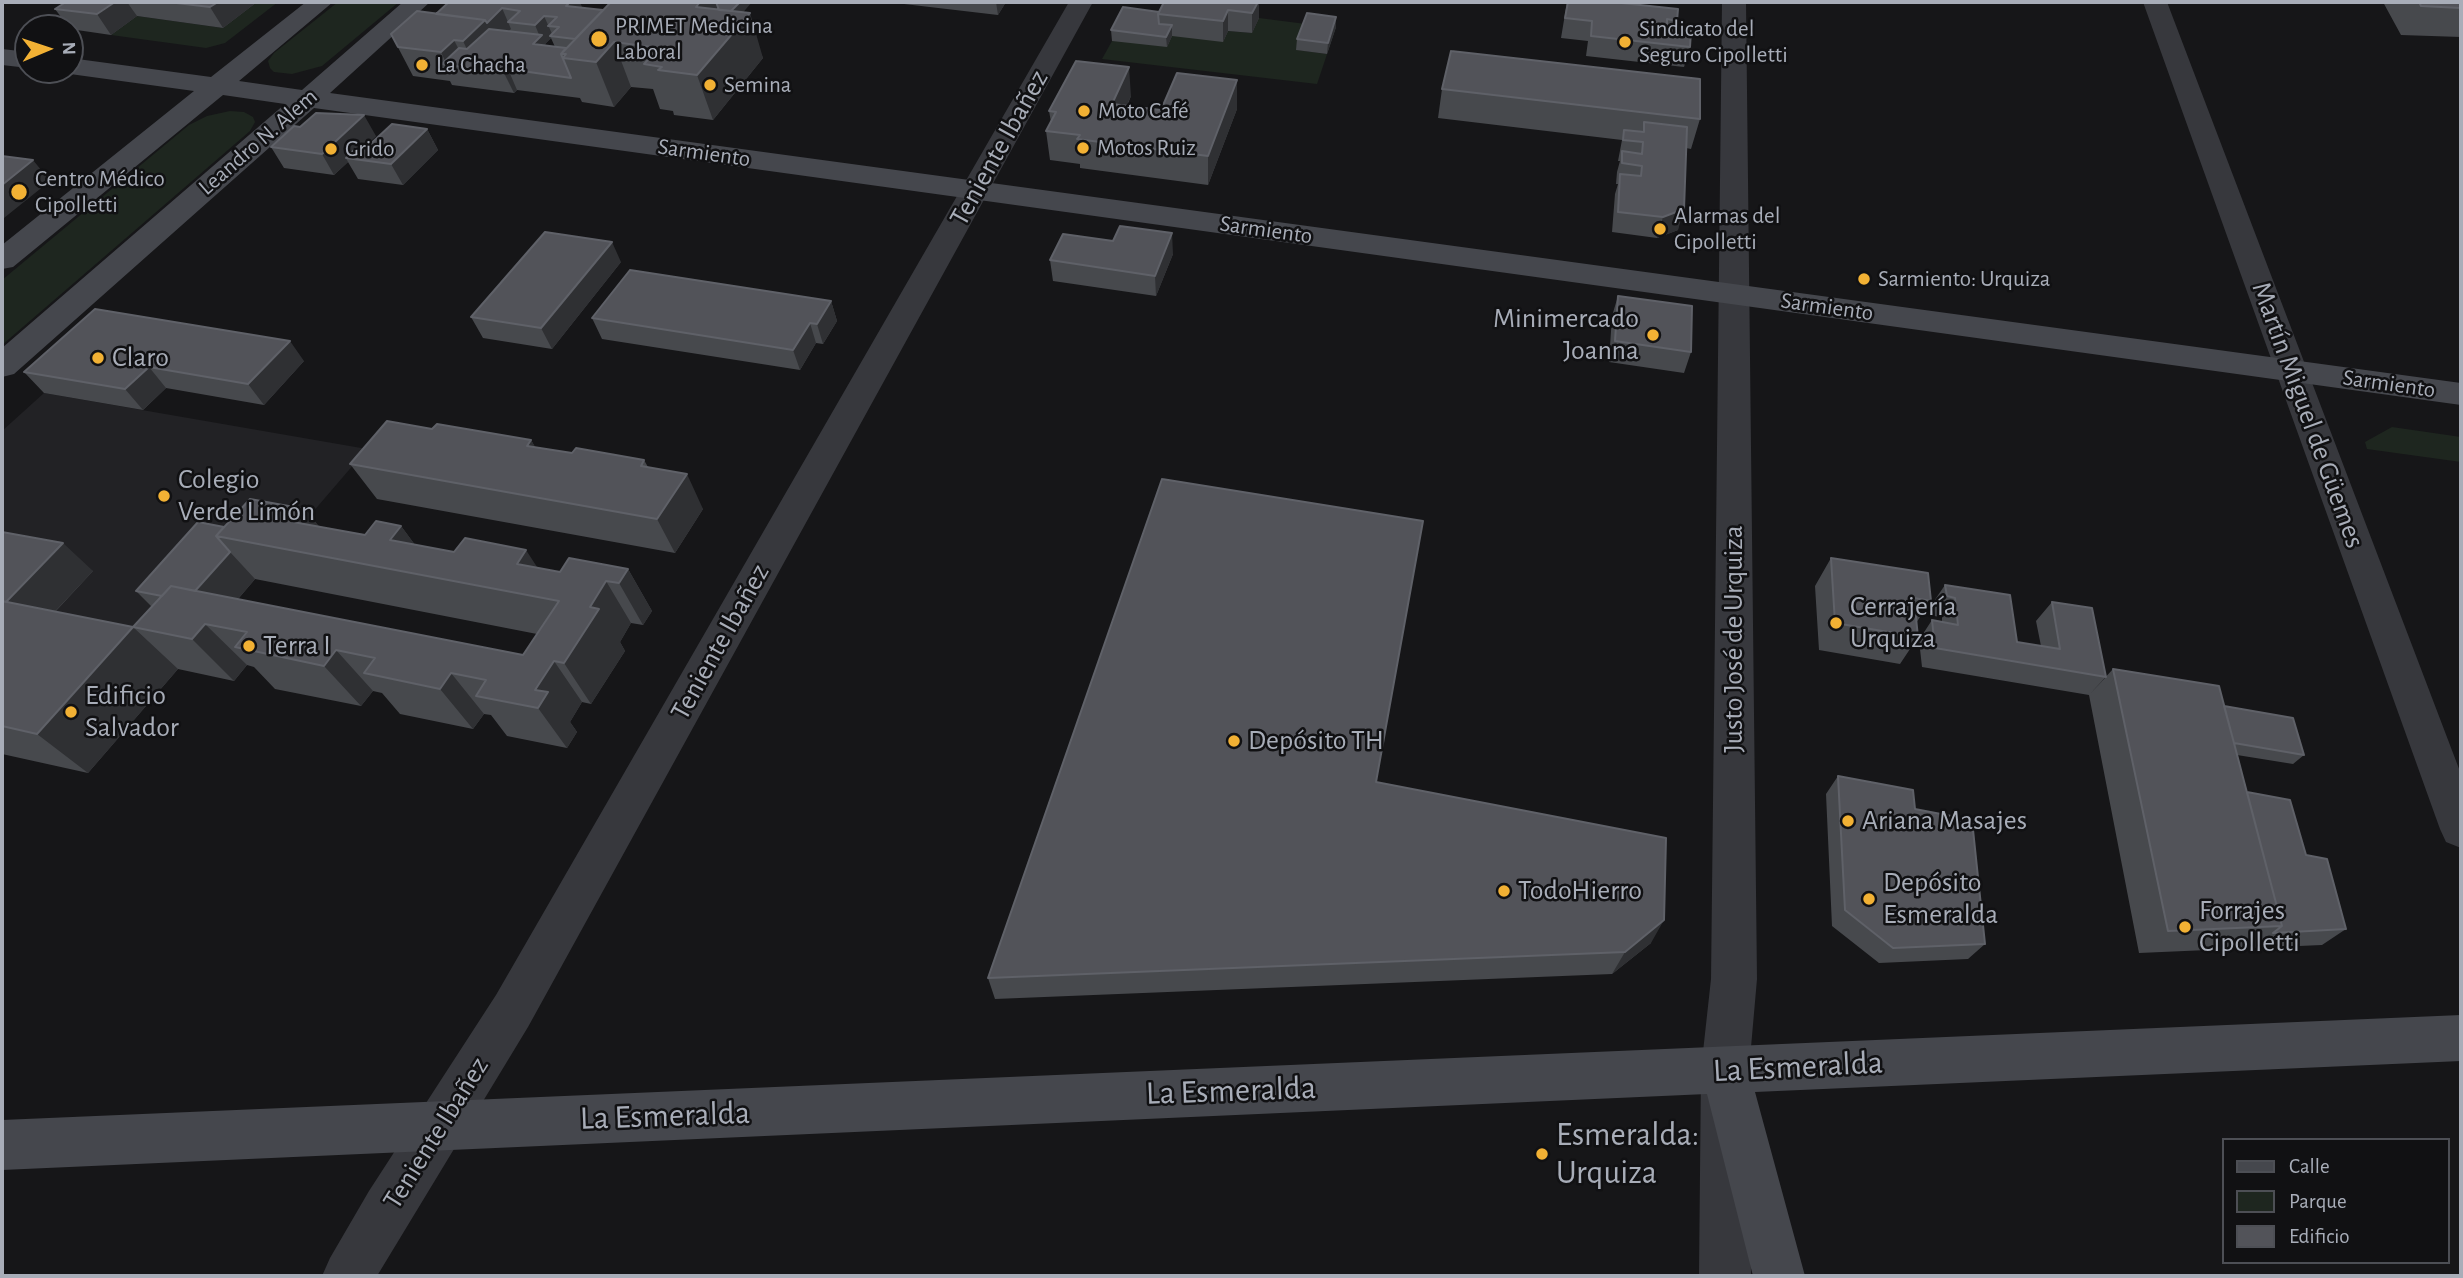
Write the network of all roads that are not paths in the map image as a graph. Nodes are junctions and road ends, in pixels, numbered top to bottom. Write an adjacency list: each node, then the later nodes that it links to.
1 (320, 2): 7 (main road)
2 (418, 2): 8 (main road, Leandro N. Alem)
3 (1081, 2): 9 (street, Teniente Ibañez)
4 (1734, 2): 11 (street, Justo José de Urquiza)
5 (2155, 2): 13 (street, Martín Miguel de Güemes)
6 (84, 68): 7 (main road, Sarmiento)
7 (216, 86): 8 (main road, Sarmiento); 10 (main road)
8 (307, 99): 9 (main road, Sarmiento); 12 (main road, Leandro N. Alem)
9 (975, 190): 11 (main road, Sarmiento); 18 (street, Teniente Ibañez)
10 (2, 260)
11 (1734, 294): 13 (main road, Sarmiento); 17 (street, Justo José de Urquiza)
12 (2, 366)
13 (2292, 370): 14 (main road, Sarmiento); 15 (street, Martín Miguel de Güemes)
14 (2461, 394)
15 (2461, 829)
16 (2461, 1038): 17 (main road, La Esmeralda)
17 (1725, 1070): 18 (main road, La Esmeralda); 21 (street, Justo José de Urquiza); 22 (main road)
18 (442, 1126): 19 (main road, La Esmeralda); 20 (street, Teniente Ibañez)
19 (2, 1145)
20 (348, 1276)
21 (1725, 1276)
22 (1779, 1276)

